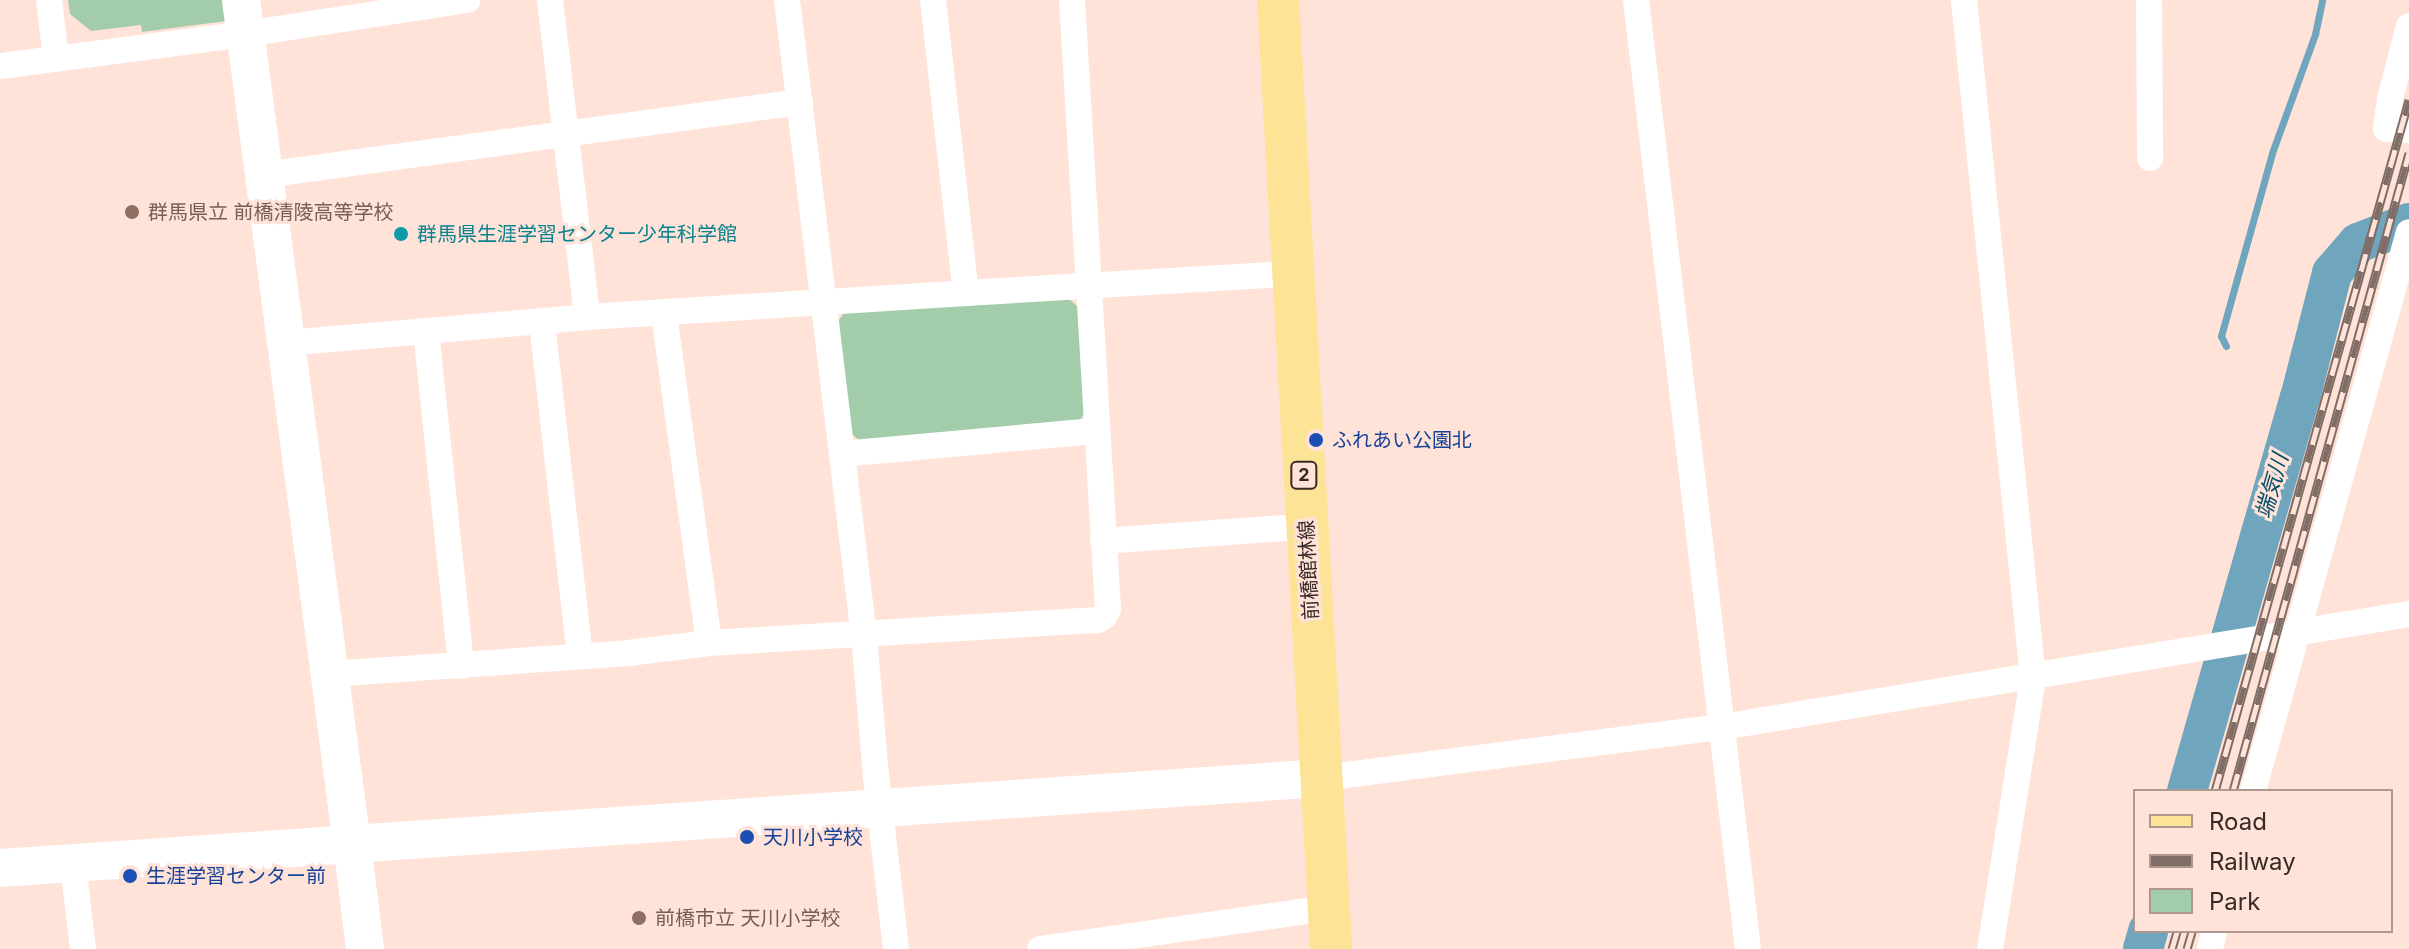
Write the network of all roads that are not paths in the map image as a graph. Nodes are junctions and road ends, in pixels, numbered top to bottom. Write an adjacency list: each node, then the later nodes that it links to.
1 (49, 0): 14 (street)
2 (467, 0): 11 (street)
3 (550, 0): 18 (street)
4 (787, 0): 16 (street)
5 (933, 0): 24 (street)
6 (1072, 0): 23 (street)
7 (1278, 0): 22 (main road, 前橋館林線 / 2)
8 (1636, 0): 43 (street)
9 (1964, 0): 42 (street)
10 (2149, 0): 19 (street)
11 (433, 2): 12 (street)
12 (243, 17): 14 (street); 20 (street)
13 (2409, 26): 17 (street)
14 (56, 59): 15 (street)
15 (0, 66)
16 (800, 102): 18 (street); 25 (street)
17 (2409, 130)
18 (566, 132): 20 (street); 27 (street)
19 (2150, 158)
20 (264, 175): 30 (street)
21 (2409, 232): 36 (street)
22 (1293, 278): 23 (street); 33 (main road, 前橋館林線 / 2)
23 (1088, 287): 24 (street); 31 (street)
24 (966, 293): 25 (street)
25 (823, 303): 26 (street); 32 (street)
26 (664, 314): 27 (street); 38 (street)
27 (587, 317): 28 (street)
28 (542, 323): 29 (street); 39 (street)
29 (426, 331): 30 (street); 40 (street)
30 (286, 343): 41 (street)
31 (1097, 431): 32 (street); 34 (street)
32 (842, 454): 37 (street)
33 (1306, 523): 34 (street); 44 (main road, 前橋館林線 / 2)
34 (1103, 541): 37 (street)
35 (2409, 614): 36 (street)
36 (2295, 634): 42 (street); 45 (street)
37 (864, 636): 38 (street); 46 (street)
38 (709, 643): 39 (street)
39 (580, 656): 40 (street)
40 (461, 666): 41 (street)
41 (330, 674): 47 (street)
42 (2033, 678): 43 (street); 57 (street)
43 (1722, 727): 44 (street); 56 (street)
44 (1322, 778): 46 (street); 50 (main road, 前橋館林線 / 2)
45 (2254, 789)
46 (880, 809): 47 (street); 53 (street)
47 (352, 844): 48 (street); 52 (street)
48 (73, 864): 49 (street); 51 (street)
49 (0, 868)
50 (1329, 908): 54 (street); 55 (main road, 前橋館林線 / 2)
51 (83, 949)
52 (365, 949)
53 (896, 949)
54 (1040, 949)
55 (1331, 949)
56 (1748, 949)
57 (1990, 949)

